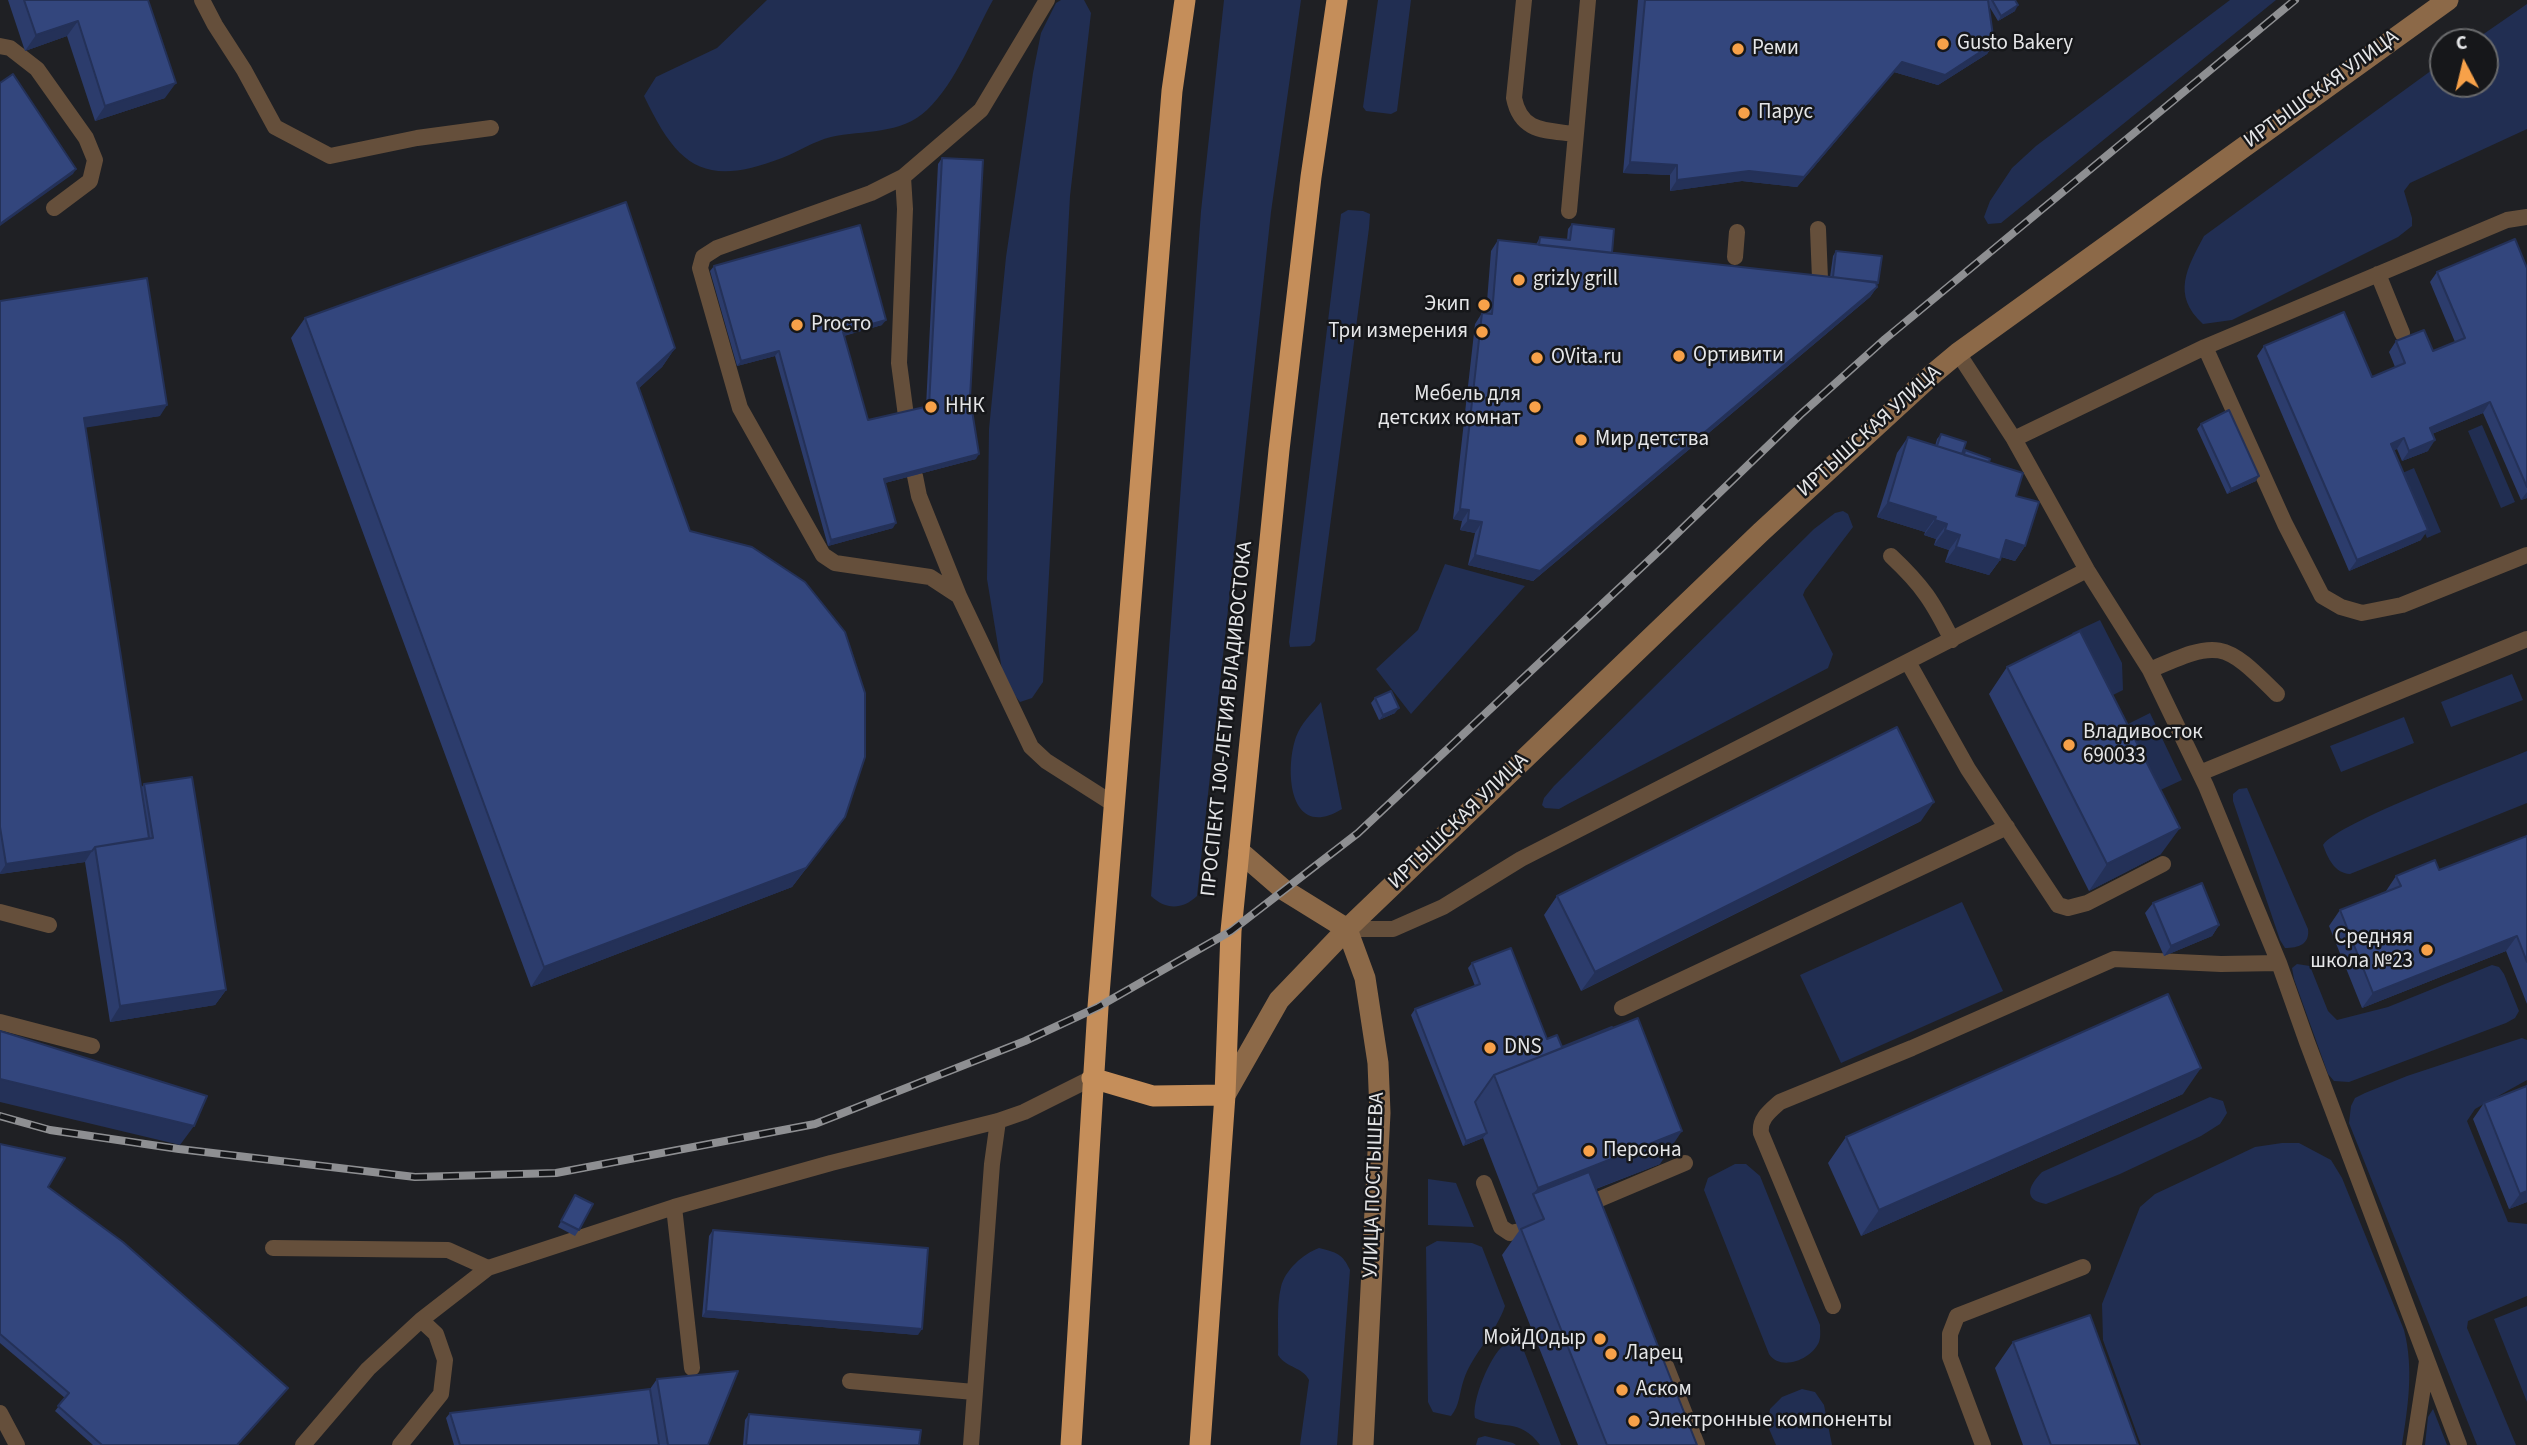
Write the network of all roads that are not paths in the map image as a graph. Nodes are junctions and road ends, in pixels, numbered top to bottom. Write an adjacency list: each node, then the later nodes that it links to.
1 (202, 0): 9 (lane)
2 (1046, 0): 11 (lane)
3 (1185, 0): 36 (highway)
4 (1337, 0): 38 (highway, ПРОСПЕКТ 100-ЛЕТИЯ ВЛАДИВОСТОКА)
5 (1524, 0): 10 (lane)
6 (1588, 0): 10 (lane)
7 (2448, 0): 22 (main road, ИРТЫШСКАЯ УЛИЦА)
8 (0, 46): 12 (lane)
9 (491, 128)
10 (1575, 134): 13 (lane)
11 (903, 177): 23 (lane); 29 (lane)
12 (54, 208)
13 (1569, 211)
14 (2527, 217): 18 (lane)
15 (1818, 229): 19 (lane)
16 (1737, 232): 17 (lane)
17 (1734, 257)
18 (2378, 274): 20 (lane); 21 (lane)
19 (1820, 279)
20 (2402, 333)
21 (2205, 347): 24 (lane); 26 (lane)
22 (1958, 353): 24 (lane); 42 (main road, ИРТЫШСКАЯ УЛИЦА)
23 (906, 416)
24 (2014, 439): 28 (lane)
25 (915, 477): 29 (lane)
26 (2527, 555)
27 (1891, 556): 31 (lane)
28 (2087, 570): 31 (lane); 33 (lane)
29 (959, 596): 36 (lane)
30 (2527, 639): 35 (lane)
31 (1952, 640): 32 (lane)
32 (1908, 662): 37 (lane); 42 (lane)
33 (2150, 670): 34 (lane); 35 (lane)
34 (2277, 694)
35 (2200, 773): 43 (lane)
36 (1115, 805): 47 (highway)
37 (2007, 827): 39 (lane); 44 (lane)
38 (1239, 851): 42 (main road); 48 (highway, ПРОСПЕКТ 100-ЛЕТИЯ ВЛАДИВОСТОКА)
39 (2163, 864)
40 (0, 912): 41 (lane)
41 (49, 926)
42 (1347, 929): 48 (main road, ИРТЫШСКАЯ УЛИЦА); 72 (main road, УЛИЦА ПОСТЫШЕВА)
43 (2279, 963): 58 (lane); 61 (lane)
44 (1622, 1008)
45 (0, 1021): 46 (lane)
46 (92, 1046)
47 (1093, 1078): 48 (highway); 49 (lane); 70 (highway)
48 (1225, 1095): 71 (highway, ПРОСПЕКТ 100-ЛЕТИЯ ВЛАДИВОСТОКА)
49 (998, 1121): 52 (lane); 64 (lane)
50 (1685, 1163): 53 (lane)
51 (1484, 1183): 54 (lane)
52 (674, 1207): 57 (lane); 62 (lane)
53 (1575, 1209)
54 (1520, 1231)
55 (273, 1248): 57 (lane)
56 (2083, 1267): 74 (lane)
57 (488, 1268): 59 (lane)
58 (1833, 1306)
59 (421, 1320): 67 (lane); 68 (lane)
60 (1662, 1356): 73 (lane)
61 (2427, 1358): 75 (lane); 76 (lane)
62 (692, 1368)
63 (850, 1381): 64 (lane)
64 (974, 1392): 69 (lane)
65 (0, 1413): 66 (lane)
66 (17, 1445)
67 (303, 1445)
68 (400, 1445)
69 (971, 1445)
70 (1071, 1445)
71 (1200, 1445)
72 (1363, 1445)
73 (1698, 1445)
74 (1983, 1445)
75 (2414, 1445)
76 (2459, 1445)

